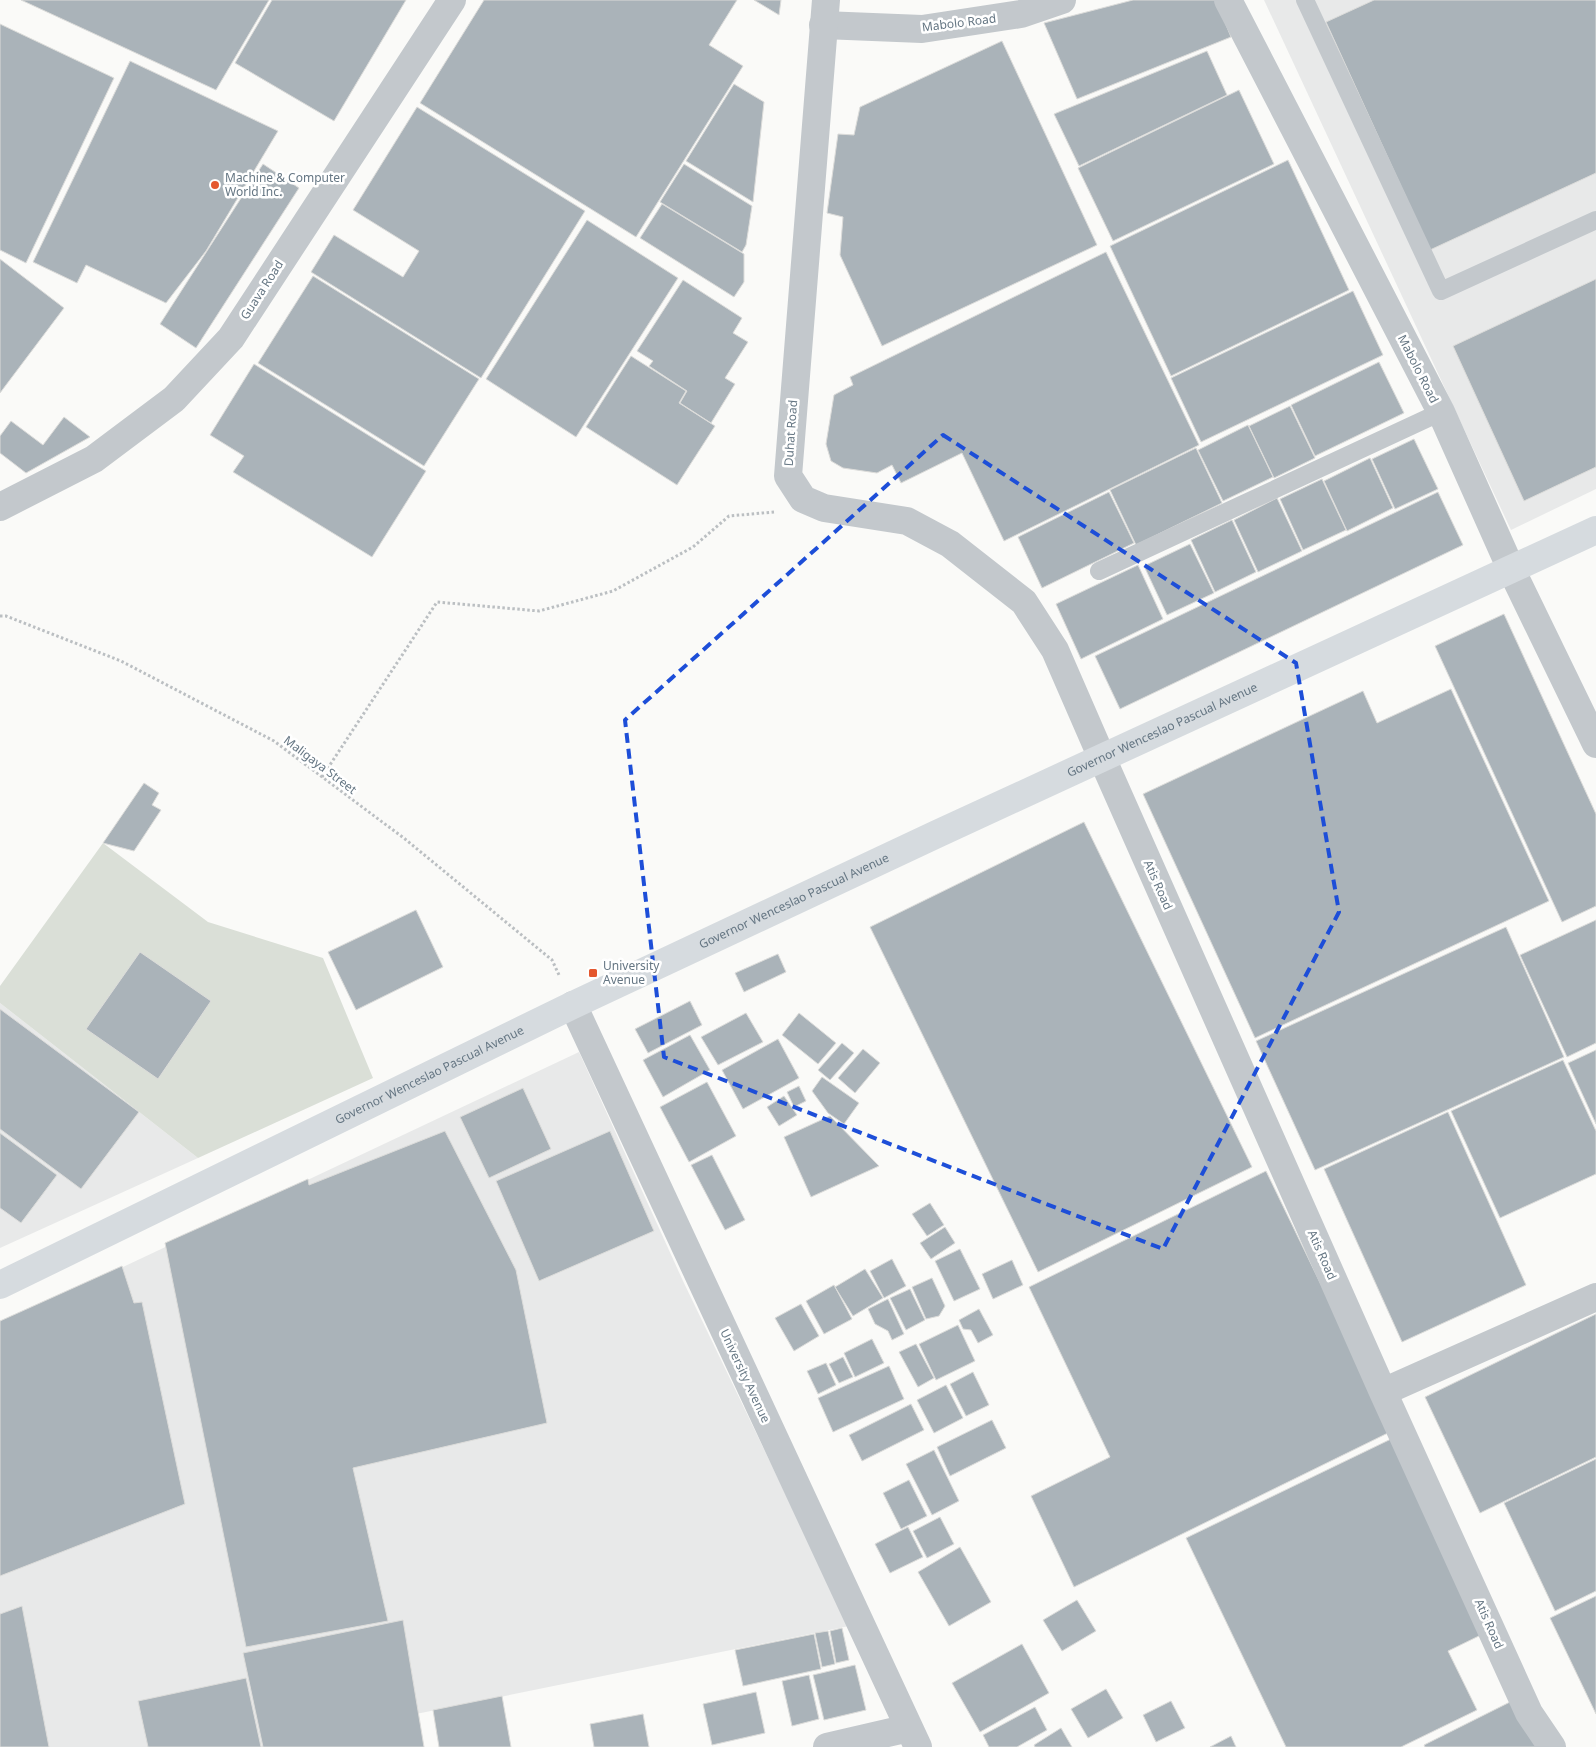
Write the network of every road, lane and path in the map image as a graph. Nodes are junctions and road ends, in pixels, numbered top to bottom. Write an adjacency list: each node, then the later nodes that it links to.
1 (452, 0): 8 (street, Guava Road)
2 (1062, 0): 5 (street, Mabolo Road)
3 (1228, 0): 7 (street, Mabolo Road)
4 (1305, 0): 6 (lane)
5 (824, 12): 15 (street, Duhat Road)
6 (1596, 220)
7 (1441, 412): 11 (street, Mabolo Road); 12 (lane)
8 (0, 507)
9 (777, 512): 16 (path)
10 (1596, 530): 11 (main road, Governor Wenceslao Pascual Avenue)
11 (1511, 569): 14 (street, Mabolo Road); 15 (main road, Governor Wenceslao Pascual Avenue)
12 (1099, 571)
13 (0, 616): 16 (path, Maligaya Street)
14 (1596, 744)
15 (1102, 758): 17 (main road, Governor Wenceslao Pascual Avenue); 20 (street, Atis Road)
16 (322, 777): 17 (path, Maligaya Street)
17 (572, 1005): 18 (main road, Governor Wenceslao Pascual Avenue); 21 (street, University Avenue)
18 (0, 1285)
19 (1596, 1297): 20 (street)
20 (1383, 1392): 23 (street, Atis Road)
21 (913, 1737): 22 (street)
22 (827, 1747)
23 (1552, 1747)

